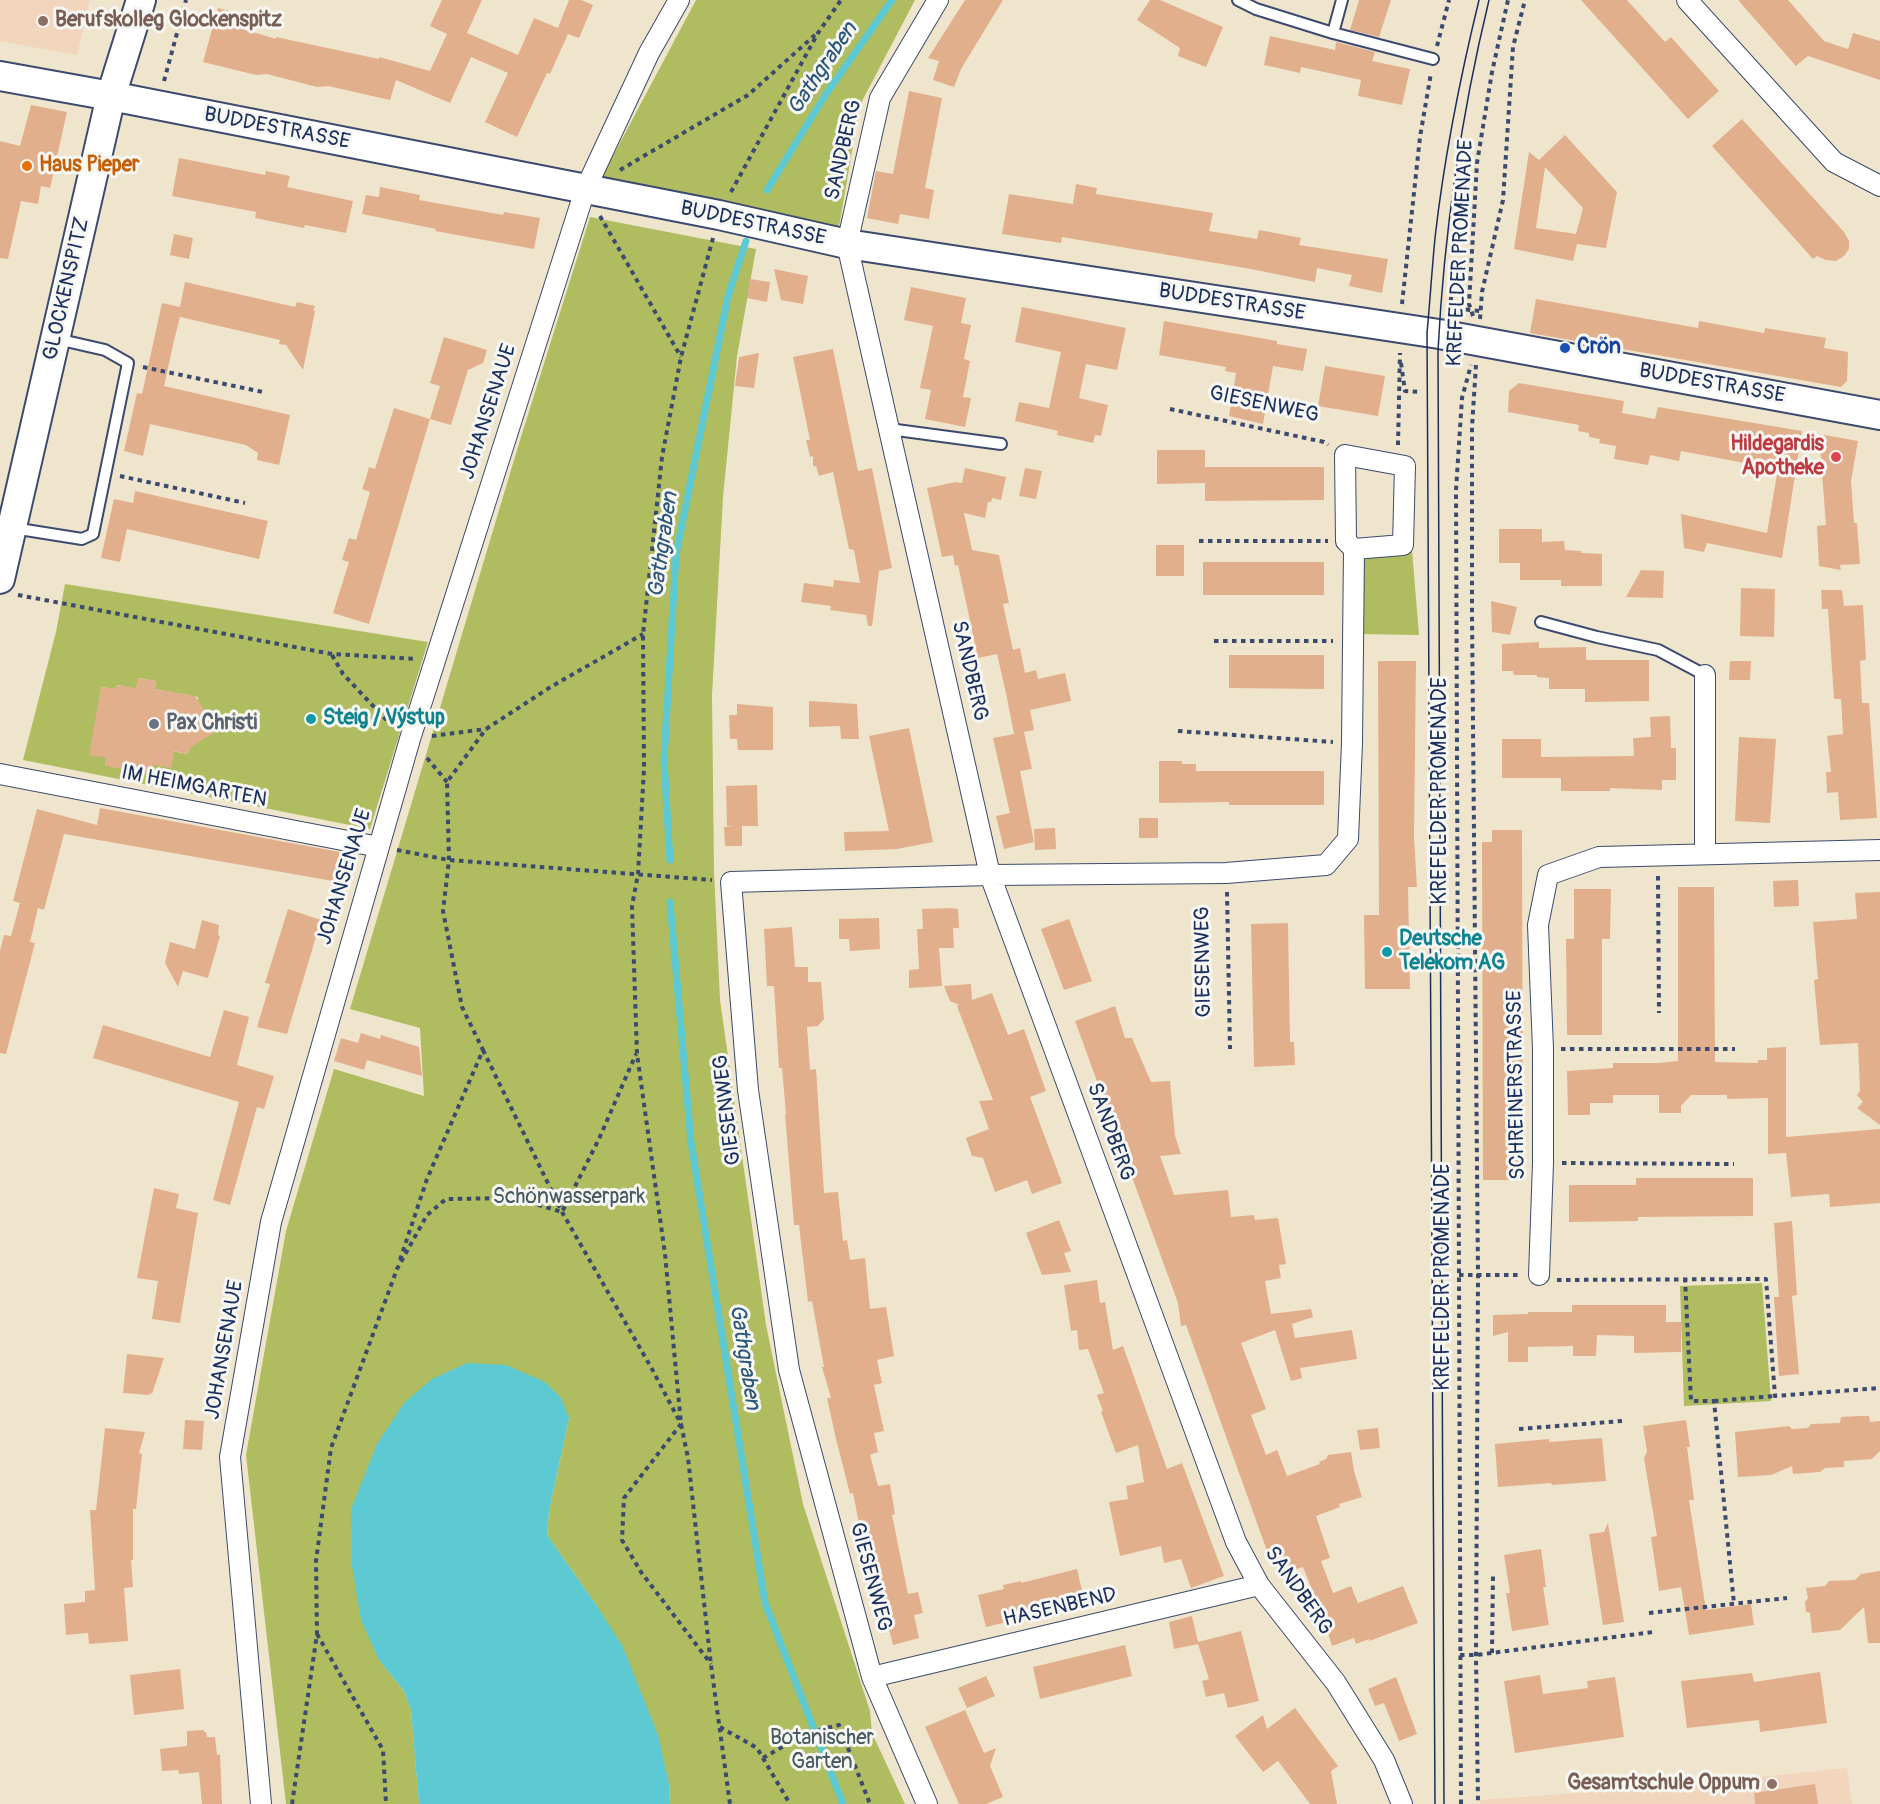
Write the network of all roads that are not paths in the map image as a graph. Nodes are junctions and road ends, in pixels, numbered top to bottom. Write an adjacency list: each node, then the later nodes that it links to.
1 (141, 0): 10 (main road, GLOCKENSPITZ)
2 (679, 0): 12 (street, JOHANSENAUE)
3 (938, 0): 13 (street, SANDBERG)
4 (1238, 0): 7 (lane)
5 (1342, 0): 7 (lane)
6 (1687, 0): 11 (street)
7 (1333, 33): 8 (lane)
8 (1433, 59)
9 (0, 76): 10 (main road, BUDDESTRASSE)
10 (111, 96): 12 (main road, BUDDESTRASSE); 14 (main road, GLOCKENSPITZ)
11 (1880, 186)
12 (585, 190): 13 (main road, BUDDESTRASSE); 24 (street, JOHANSENAUE)
13 (847, 244): 15 (main road, BUDDESTRASSE); 16 (street, SANDBERG)
14 (56, 339): 18 (main road, GLOCKENSPITZ); 18 (lane)
15 (1880, 415)
16 (889, 429): 17 (lane); 27 (street, SANDBERG)
17 (1001, 444)
18 (12, 527): 20 (main road, GLOCKENSPITZ)
19 (1350, 545): 19 (street); 27 (street)
20 (6, 587)
21 (1541, 622): 22 (lane)
22 (1705, 675): 26 (street)
23 (0, 774): 24 (street, IM HEIMGARTEN)
24 (380, 847): 31 (street, JOHANSENAUE)
25 (1880, 850): 26 (street, SCHREINERSTRASSE)
26 (1705, 854): 28 (street, SCHREINERSTRASSE)
27 (990, 875): 29 (street, SANDBERG); 30 (street, GIESENWEG)
28 (1539, 1275)
29 (1259, 1585): 30 (street, HASENBEND); 33 (street, SANDBERG)
30 (872, 1677): 32 (street, GIESENWEG)
31 (261, 1804)
32 (927, 1804)
33 (1402, 1804)

